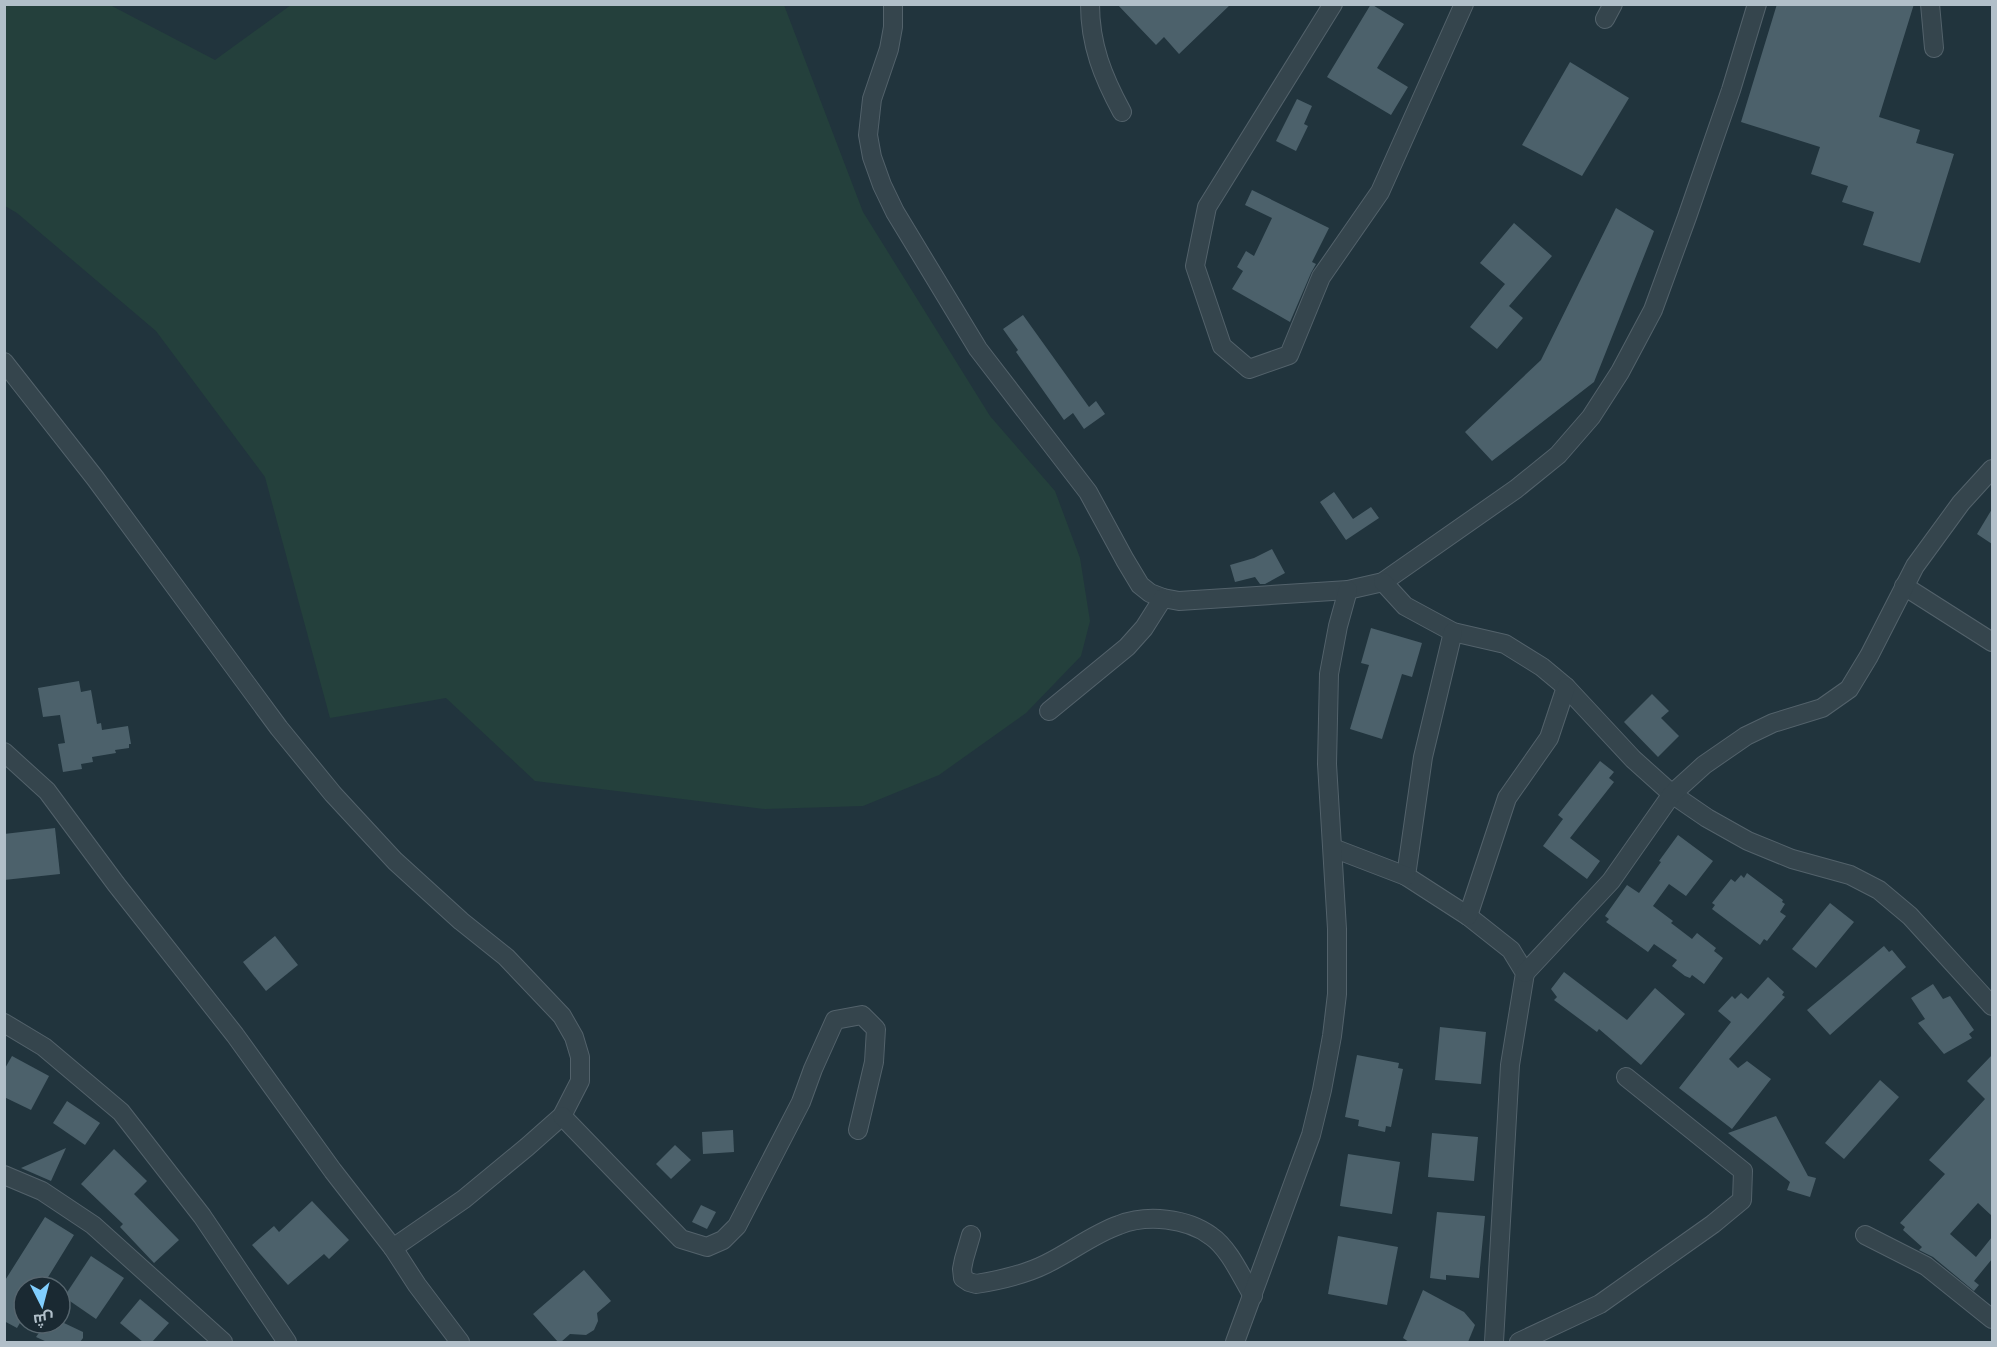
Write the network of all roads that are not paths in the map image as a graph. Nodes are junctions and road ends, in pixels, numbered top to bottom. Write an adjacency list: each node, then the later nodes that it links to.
1 (893, 4): 14 (street)
2 (1090, 4): 8 (street)
3 (1333, 4): 4 (street)
4 (1464, 4)
5 (1757, 4): 11 (street)
6 (1929, 4): 7 (street)
7 (1934, 48)
8 (1122, 112)
9 (4, 362): 28 (street)
10 (1992, 469): 12 (street)
11 (1383, 582): 13 (street); 15 (street)
12 (1904, 586): 16 (street); 20 (street)
13 (1348, 590): 14 (street); 21 (street)
14 (1163, 598): 18 (street)
15 (1453, 632): 17 (street); 22 (street)
16 (1992, 642)
17 (1566, 687): 20 (street); 23 (street)
18 (1049, 711)
19 (4, 752): 33 (street)
20 (1672, 794): 24 (street); 25 (street)
21 (1333, 848): 22 (street); 34 (street)
22 (1406, 876): 23 (street)
23 (1468, 916): 24 (street)
24 (1525, 974): 40 (street)
25 (1992, 1006)
26 (4, 1023): 37 (street)
27 (1626, 1077): 41 (street)
28 (562, 1116): 29 (street); 33 (street)
29 (858, 1130)
30 (4, 1175): 36 (street)
31 (1865, 1234): 35 (street)
32 (971, 1235): 34 (street)
33 (393, 1248): 38 (street)
34 (1253, 1296): 39 (street)
35 (1992, 1319)
36 (223, 1342)
37 (288, 1342)
38 (460, 1342)
39 (1235, 1342)
40 (1494, 1342)
41 (1519, 1342)

